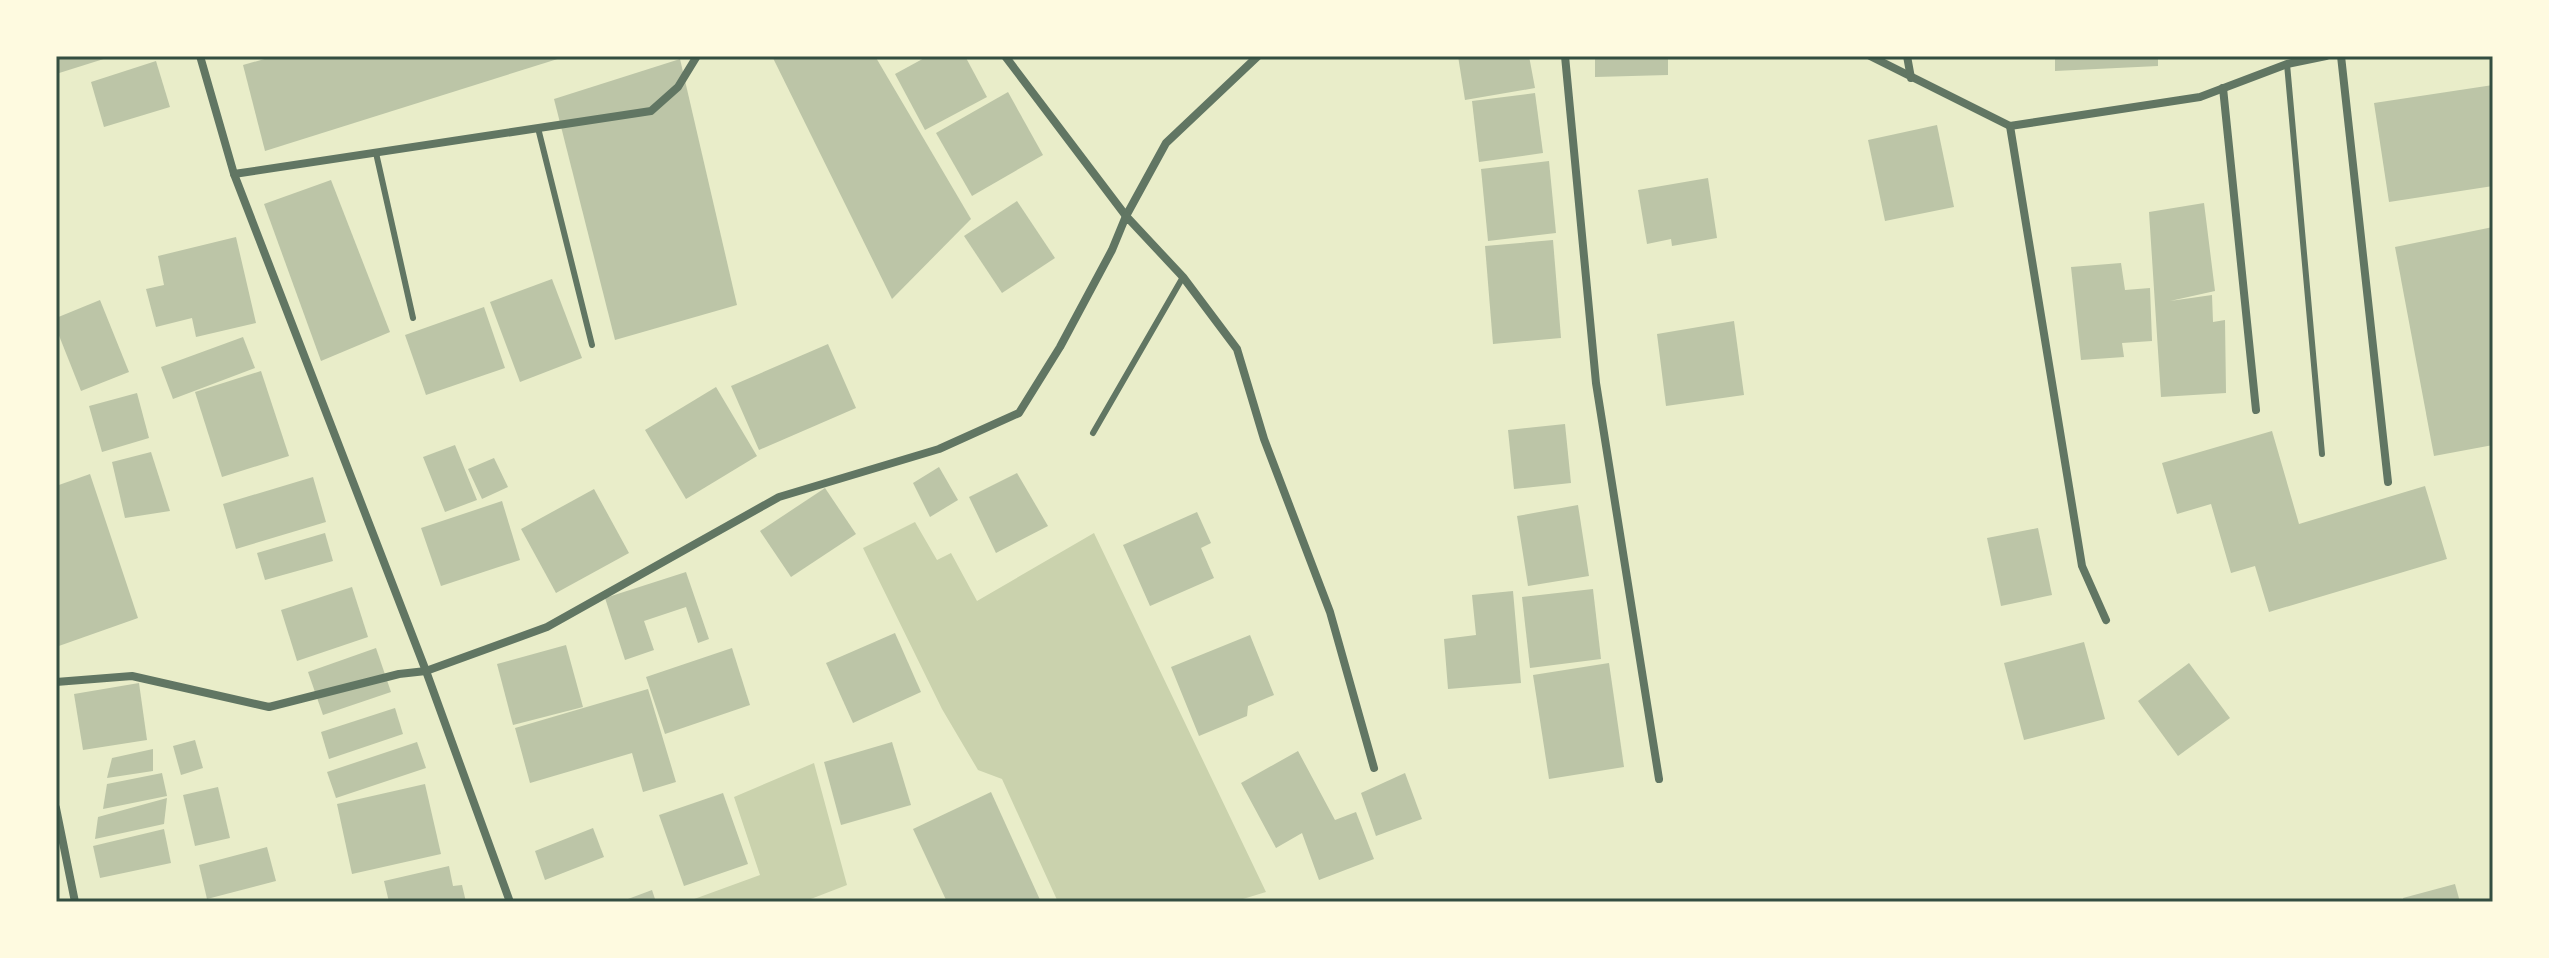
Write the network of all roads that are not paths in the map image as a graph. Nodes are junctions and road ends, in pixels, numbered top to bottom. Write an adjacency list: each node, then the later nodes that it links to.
1 (200, 56): 16 (street)
2 (697, 56): 14 (street)
3 (1005, 56): 17 (street)
4 (1258, 56): 17 (street)
5 (1565, 56): 29 (street)
6 (1870, 56): 11 (street)
7 (1907, 56): 11 (street)
8 (2326, 56): 10 (street)
9 (2341, 56): 24 (street)
10 (2287, 60): 12 (street); 23 (lane)
11 (1911, 78): 13 (street)
12 (2223, 88): 13 (street); 21 (street)
13 (2010, 126): 25 (street)
14 (538, 128): 15 (street); 20 (lane)
15 (376, 153): 16 (street); 19 (lane)
16 (234, 174): 26 (street)
17 (1126, 216): 18 (street); 26 (street)
18 (1183, 277): 22 (lane); 28 (street)
19 (413, 318)
20 (592, 345)
21 (2256, 410)
22 (1093, 433)
23 (2322, 454)
24 (2388, 482)
25 (2106, 620)
26 (426, 671): 27 (street); 32 (street)
27 (56, 682)
28 (1374, 768)
29 (1659, 779)
30 (56, 808): 31 (street)
31 (75, 902)
32 (510, 902)

